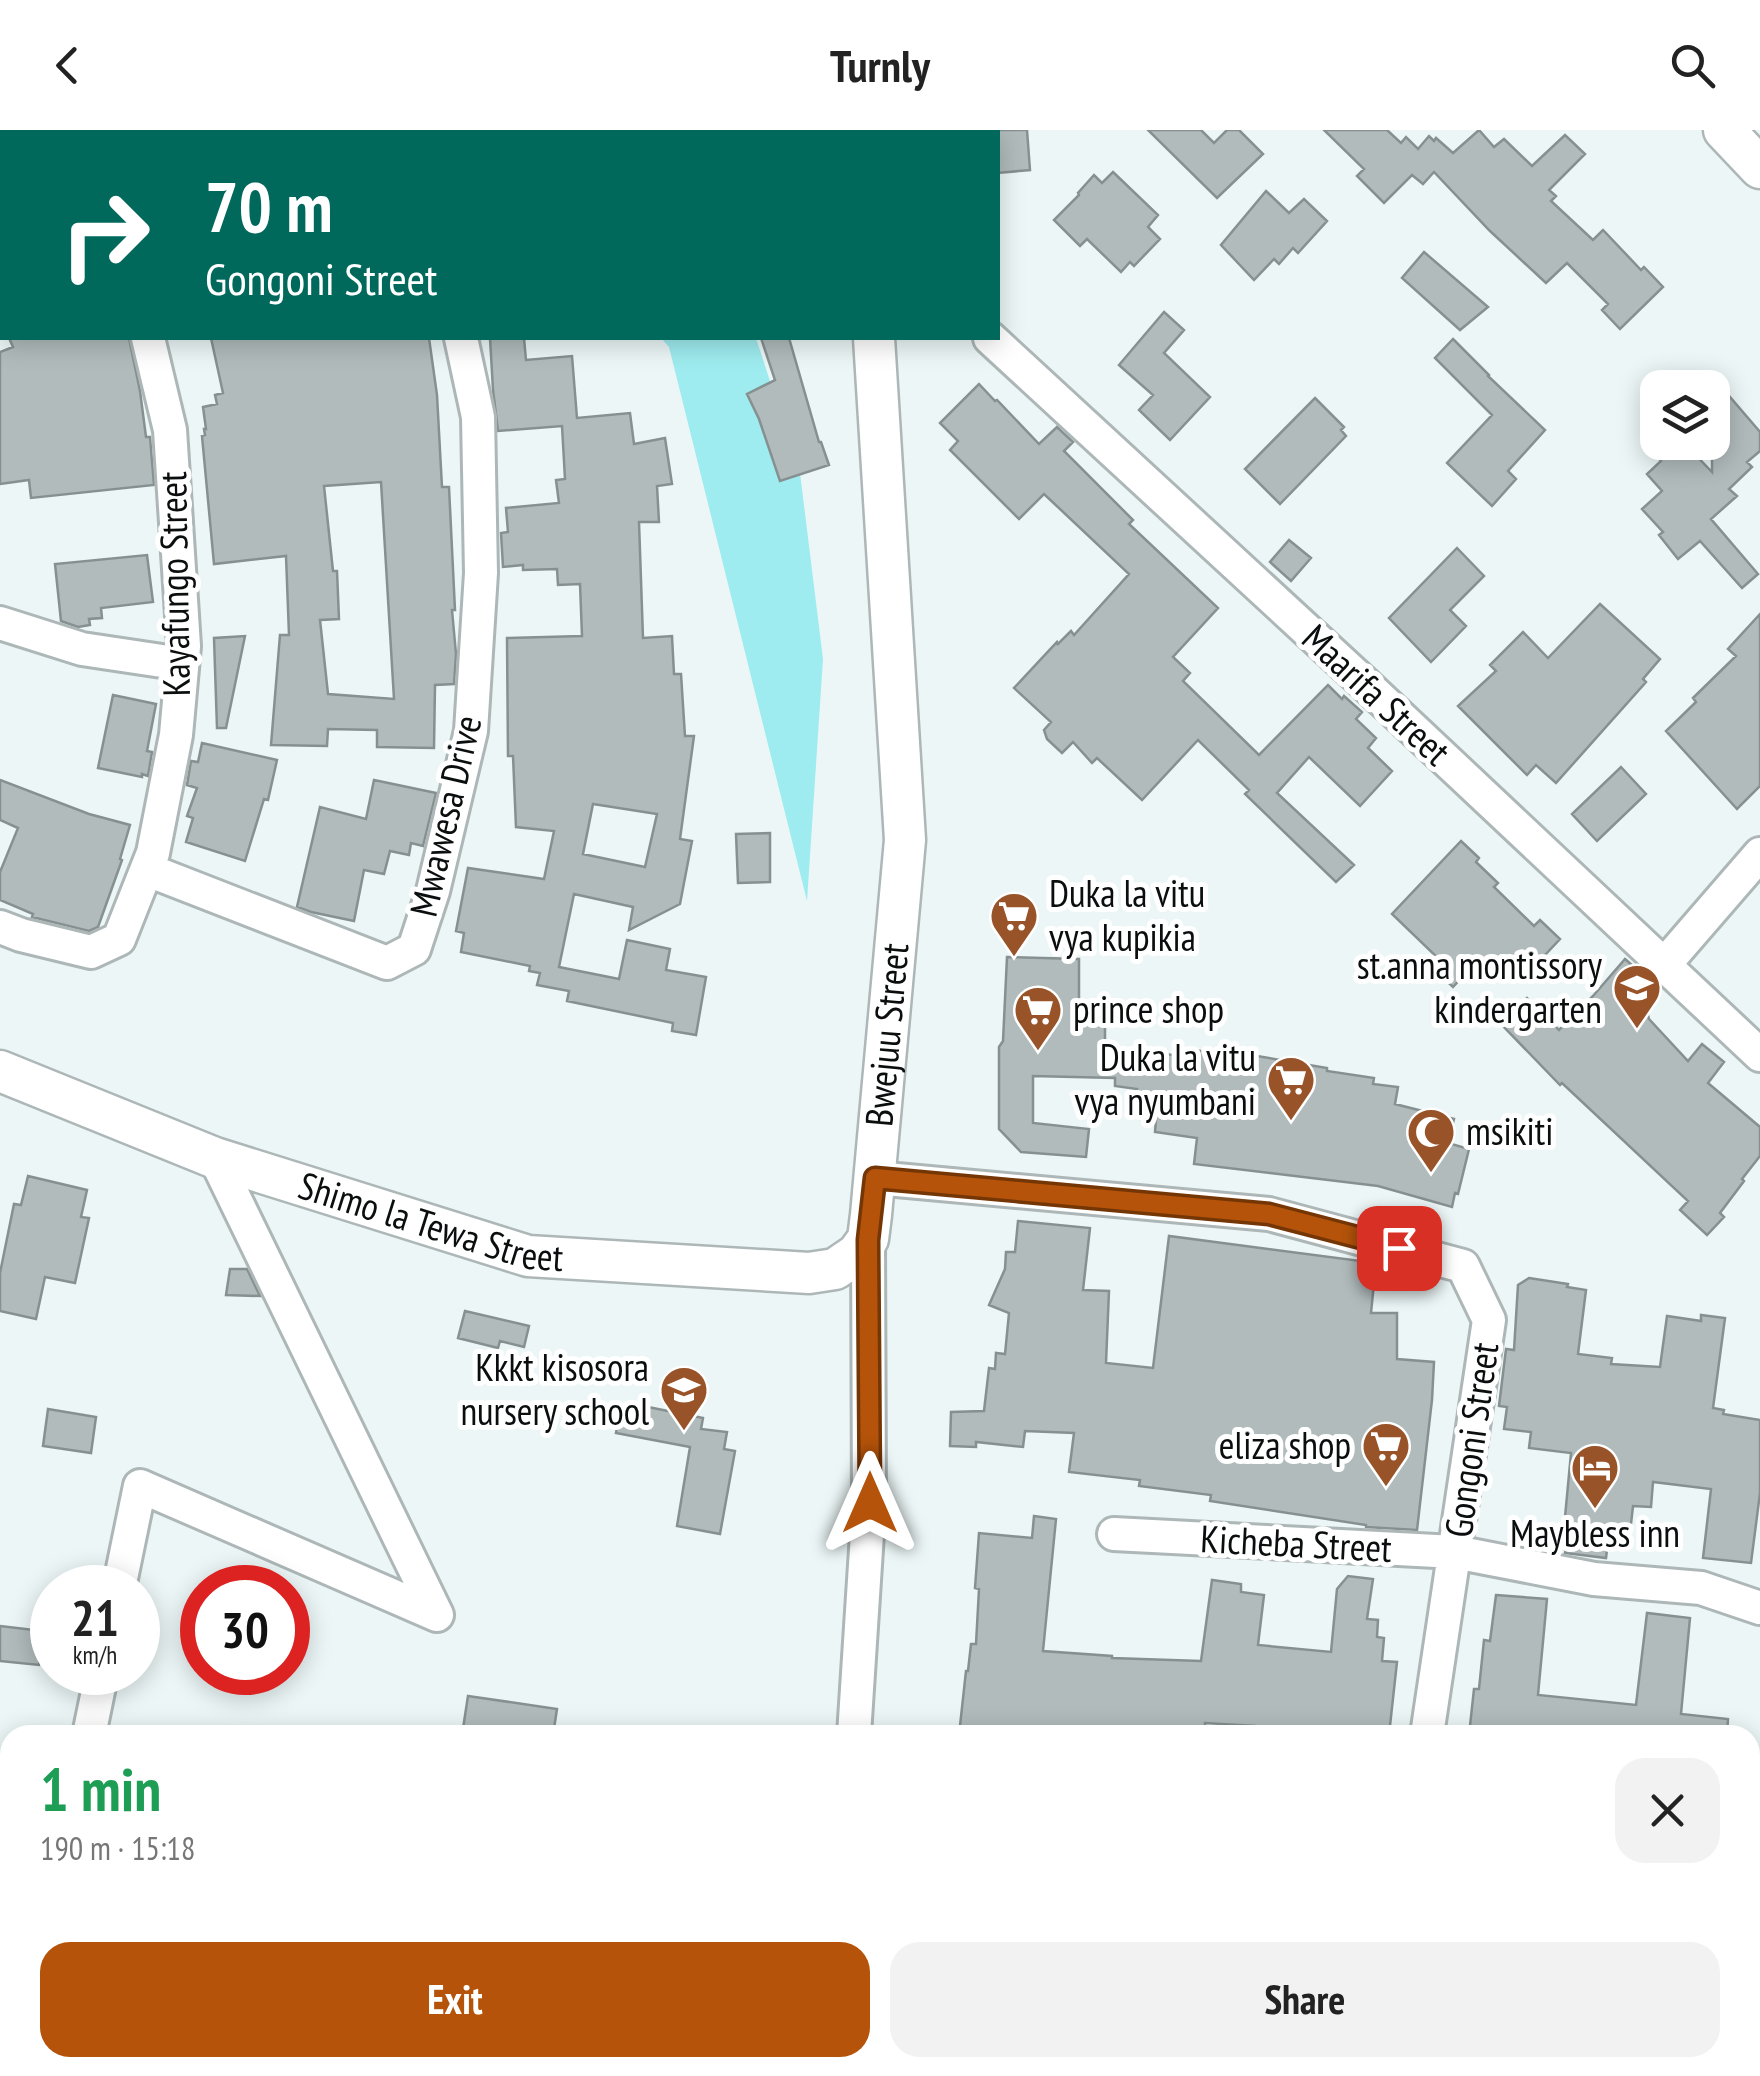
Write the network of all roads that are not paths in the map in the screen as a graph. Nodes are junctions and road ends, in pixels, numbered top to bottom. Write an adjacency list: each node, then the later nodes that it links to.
1 (1724, 130): 2 (street)
2 (1760, 168)
3 (148, 340): 8 (street, Kayafungo Street)
4 (461, 340): 10 (street, Mwawesa Drive)
5 (874, 340): 16 (street, Bwejuu Street)
6 (992, 340): 12 (street, Maarifa Street)
7 (0, 623): 8 (street)
8 (182, 664): 10 (street, Kayafungo Street)
9 (1760, 854): 12 (street)
10 (148, 870): 11 (street, Kayafungo Street)
11 (0, 927)
12 (1664, 964): 13 (street, Maarifa Street)
13 (1760, 1055)
14 (0, 1071): 15 (street, Shimo la Tewa Street)
15 (215, 1158): 17 (street, Shimo la Tewa Street); 20 (street)
16 (875, 1178): 17 (street, Bwejuu Street); 19 (street, Gongoni Street)
17 (868, 1240): 24 (street, Bwejuu Street)
18 (1114, 1534): 19 (street, Kicheba Street)
19 (1455, 1552): 21 (street, Kicheba Street); 25 (street, Gongoni Street)
20 (124, 1565)
21 (1760, 1608)
22 (97, 1695): 23 (street)
23 (91, 1725)
24 (855, 1725)
25 (1429, 1725)

